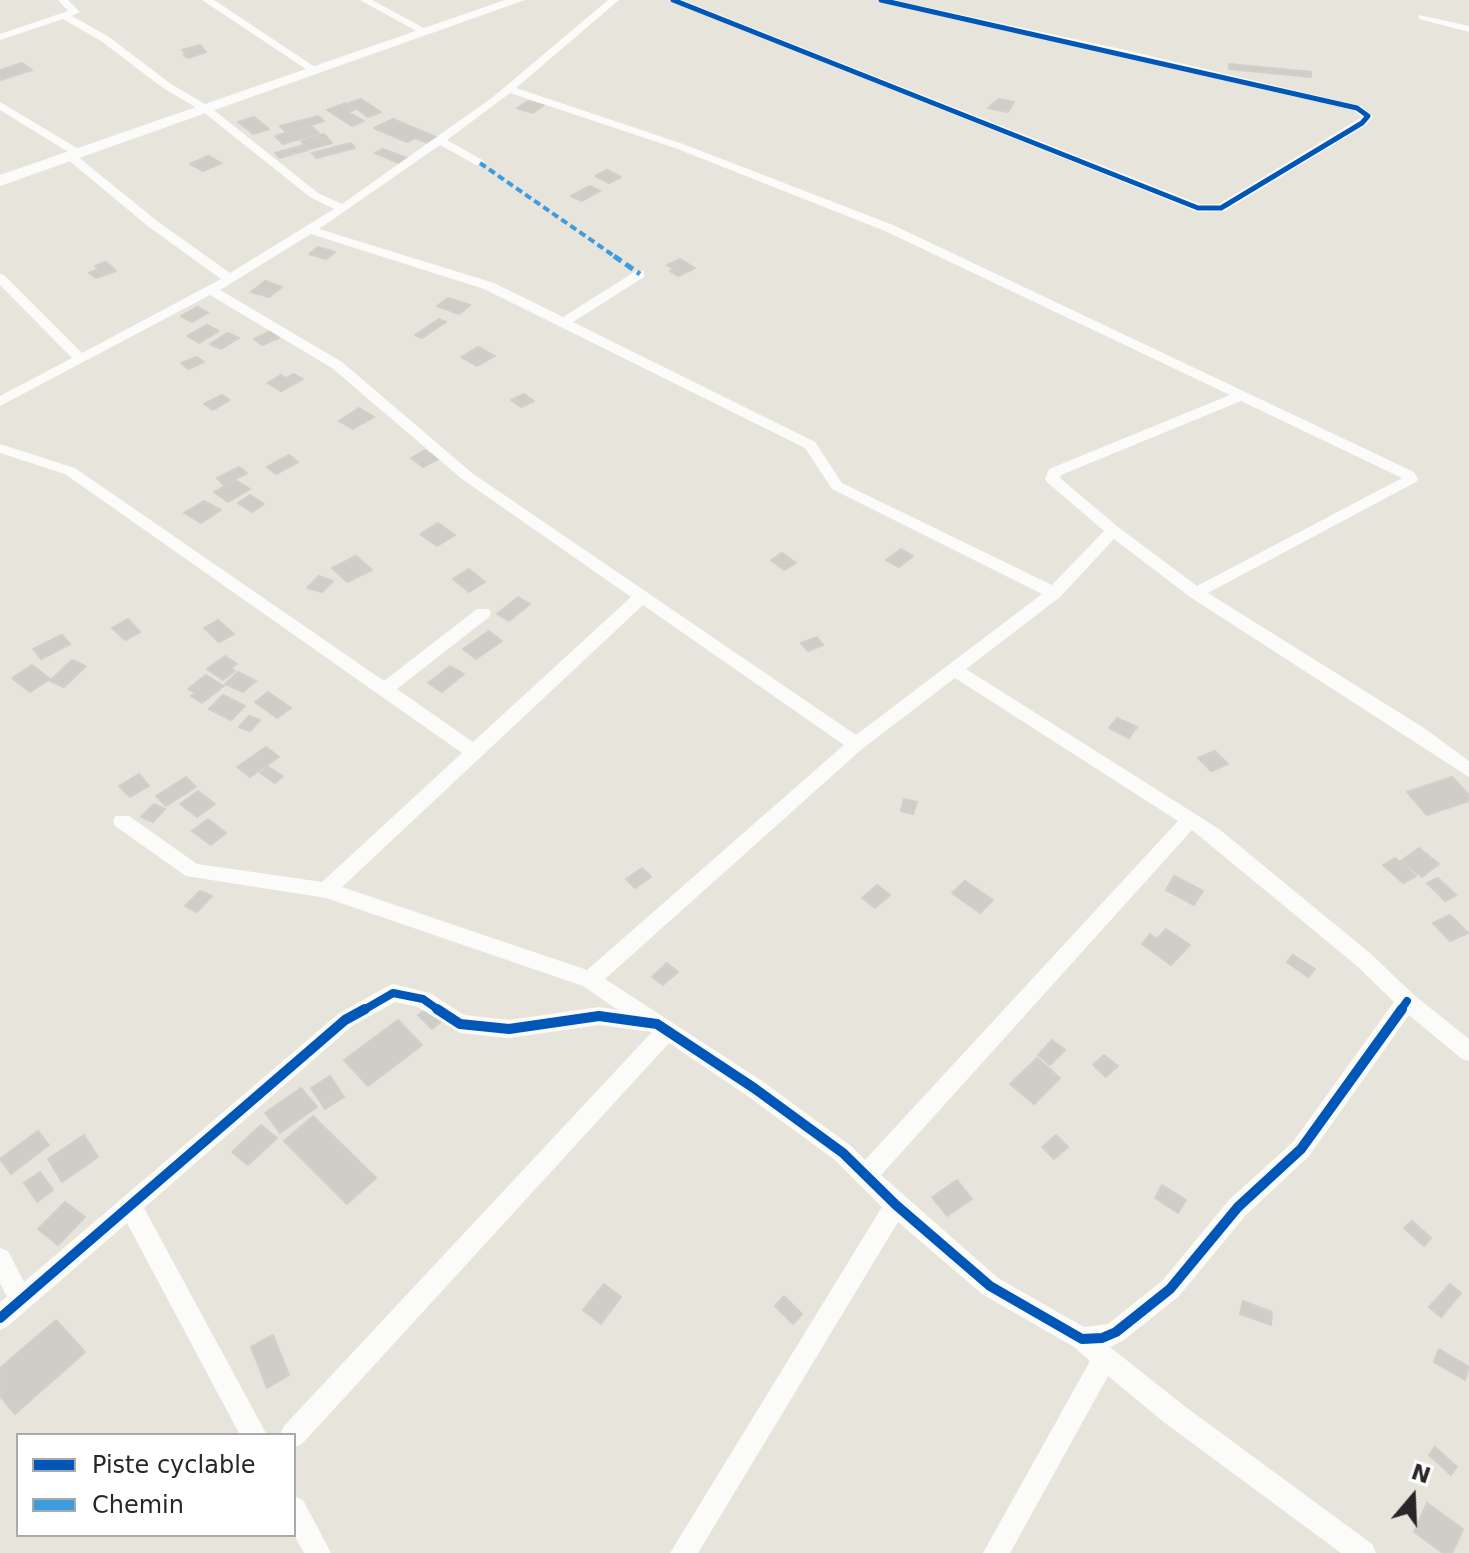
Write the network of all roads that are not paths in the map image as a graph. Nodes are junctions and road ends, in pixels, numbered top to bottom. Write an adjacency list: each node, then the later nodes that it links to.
1 (63, 0): 8 (street)
2 (207, 0): 13 (street)
3 (365, 0): 11 (street)
4 (517, 0): 11 (street)
5 (614, 0): 14 (street)
6 (673, 0): 7 (street)
7 (881, 0)
8 (66, 17): 12 (street); 16 (street)
9 (1422, 17): 10 (street)
10 (1469, 29)
11 (426, 32): 13 (street)
12 (0, 37)
13 (316, 71): 16 (street)
14 (509, 89): 17 (street); 29 (street)
15 (0, 105): 18 (street)
16 (206, 109): 18 (street); 21 (street)
17 (441, 141): 19 (street); 21 (street)
18 (74, 154): 20 (street); 25 (street)
19 (480, 163)
20 (0, 181)
21 (343, 209): 22 (street)
22 (310, 230): 25 (street); 27 (street)
23 (640, 274): 27 (street)
24 (0, 278): 28 (street)
25 (230, 279): 26 (street)
26 (210, 289): 28 (street); 35 (street)
27 (563, 323): 33 (street)
28 (81, 359): 30 (street)
29 (1240, 396): 32 (street); 34 (street)
30 (0, 402)
31 (0, 448): 38 (street)
32 (1113, 531): 33 (street); 34 (street)
33 (1054, 593): 37 (street)
34 (1196, 593): 41 (street)
35 (640, 598): 39 (street); 40 (street)
36 (483, 613): 38 (street)
37 (954, 669): 39 (street); 42 (street)
38 (383, 691): 40 (street)
39 (856, 744): 45 (street)
40 (474, 752): 44 (street)
41 (1469, 770)
42 (1190, 820): 46 (street); 49 (street)
43 (122, 821): 44 (street)
44 (326, 890): 45 (street)
45 (590, 980): 47 (street)
46 (1407, 1001): 48 (street); 55 (street)
47 (662, 1028): 49 (street); 50 (street); 58 (street)
48 (1469, 1052)
49 (866, 1175): 51 (street)
50 (130, 1205): 53 (street); 57 (street)
51 (896, 1205): 55 (street); 61 (street)
52 (0, 1259): 53 (street)
53 (21, 1300): 54 (street)
54 (0, 1318)
55 (1082, 1339): 56 (street)
56 (1105, 1358): 62 (street); 63 (street)
57 (253, 1433)
58 (295, 1433)
59 (296, 1513): 60 (street)
60 (318, 1553)
61 (683, 1553)
62 (996, 1553)
63 (1363, 1553)

